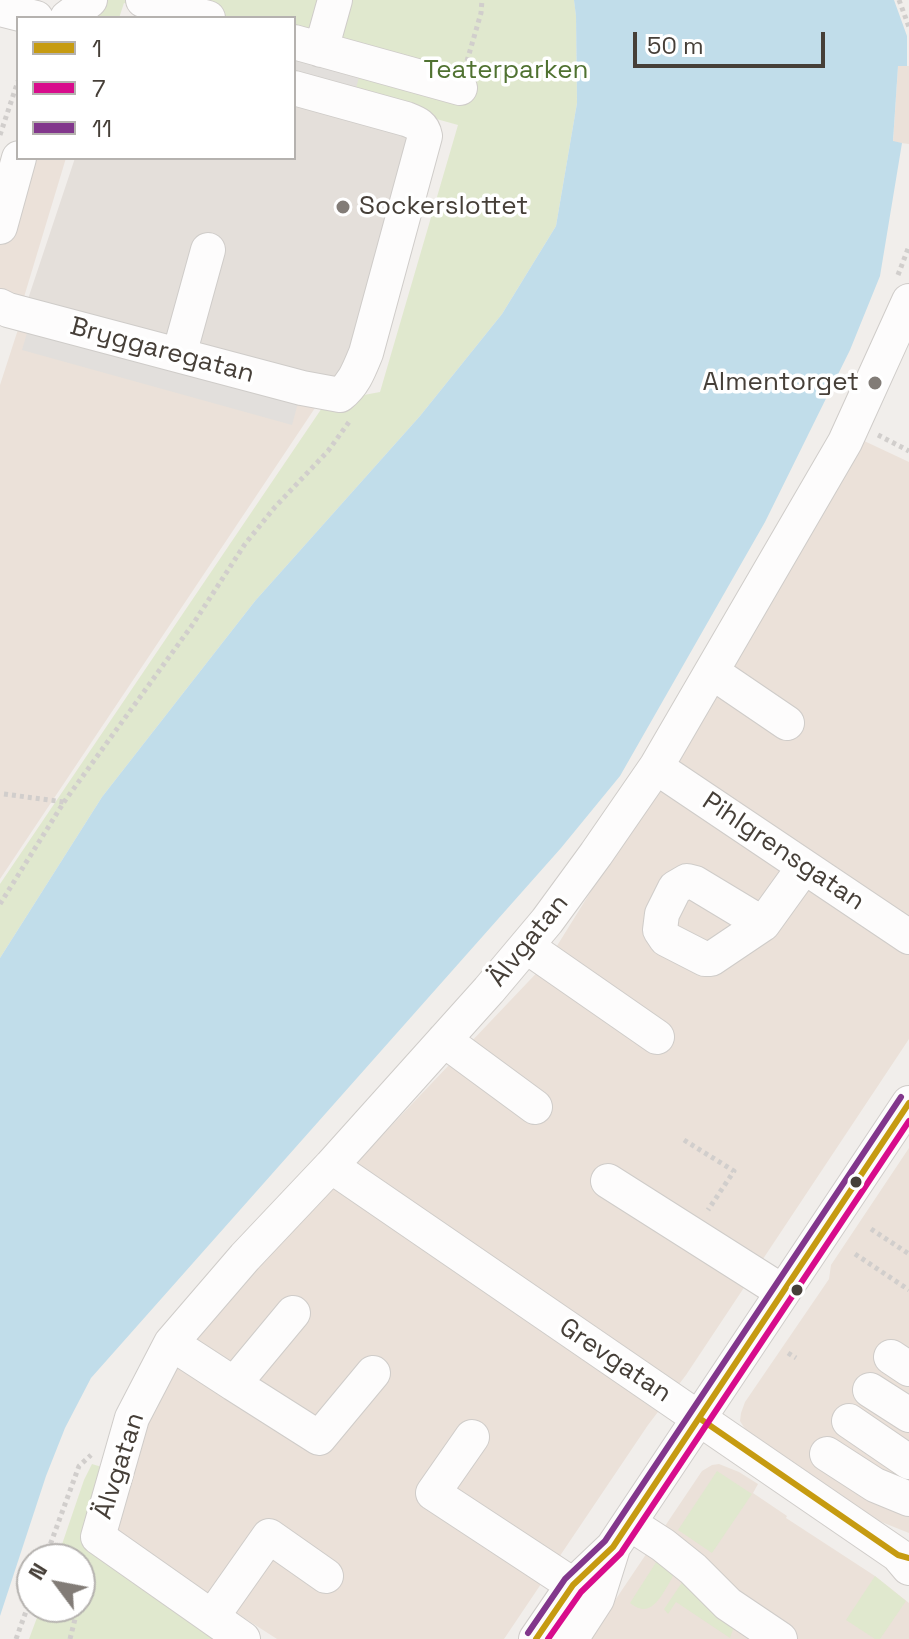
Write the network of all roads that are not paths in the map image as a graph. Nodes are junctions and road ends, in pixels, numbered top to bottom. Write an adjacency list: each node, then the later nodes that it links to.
1 (90, 0): 7 (street)
2 (143, 0): 5 (street)
3 (335, 0): 8 (street)
4 (0, 9): 6 (street)
5 (188, 12)
6 (28, 16)
7 (68, 16)
8 (308, 46): 9 (street)
9 (460, 88)
10 (296, 89): 16 (street, Bryggaregatan)
11 (18, 160): 12 (street)
12 (0, 227)
13 (208, 250): 16 (street)
14 (909, 301): 17 (street, Älvgatan)
15 (0, 306): 16 (street, Bryggaregatan)
16 (179, 355)
17 (712, 672): 18 (street); 19 (street, Älvgatan)
18 (787, 723)
19 (656, 767): 20 (street, Pihlgrensgatan); 23 (street, Älvgatan)
20 (804, 867): 21 (street); 22 (street, Pihlgrensgatan)
21 (763, 924)
22 (909, 937)
23 (526, 946): 24 (street); 25 (street, Älvgatan)
24 (657, 1037)
25 (444, 1040): 27 (street); 28 (street, Älvgatan)
26 (909, 1103): 30 (street)
27 (535, 1107)
28 (331, 1166): 32 (street, Älvgatan); 38 (street, Grevgatan)
29 (608, 1181): 30 (street)
30 (783, 1292): 38 (street)
31 (293, 1313): 34 (street)
32 (171, 1343): 34 (street); 49 (street, Älvgatan)
33 (373, 1373): 34 (street)
34 (234, 1384)
35 (873, 1390): 36 (street); 37 (street); 40 (street); 41 (street); 42 (street); 43 (street)
36 (909, 1393)
37 (909, 1415)
38 (699, 1418): 44 (street, Grevgatan); 45 (street)
39 (472, 1437): 48 (street)
40 (909, 1439)
41 (909, 1462)
42 (909, 1484)
43 (909, 1502): 44 (street)
44 (853, 1524): 46 (street, Grevgatan)
45 (621, 1535): 48 (street); 52 (street); 53 (street)
46 (905, 1561)
47 (326, 1576): 49 (street)
48 (573, 1585): 51 (street)
49 (212, 1617): 50 (street)
50 (243, 1639)
51 (536, 1639)
52 (571, 1639)
53 (780, 1639)

